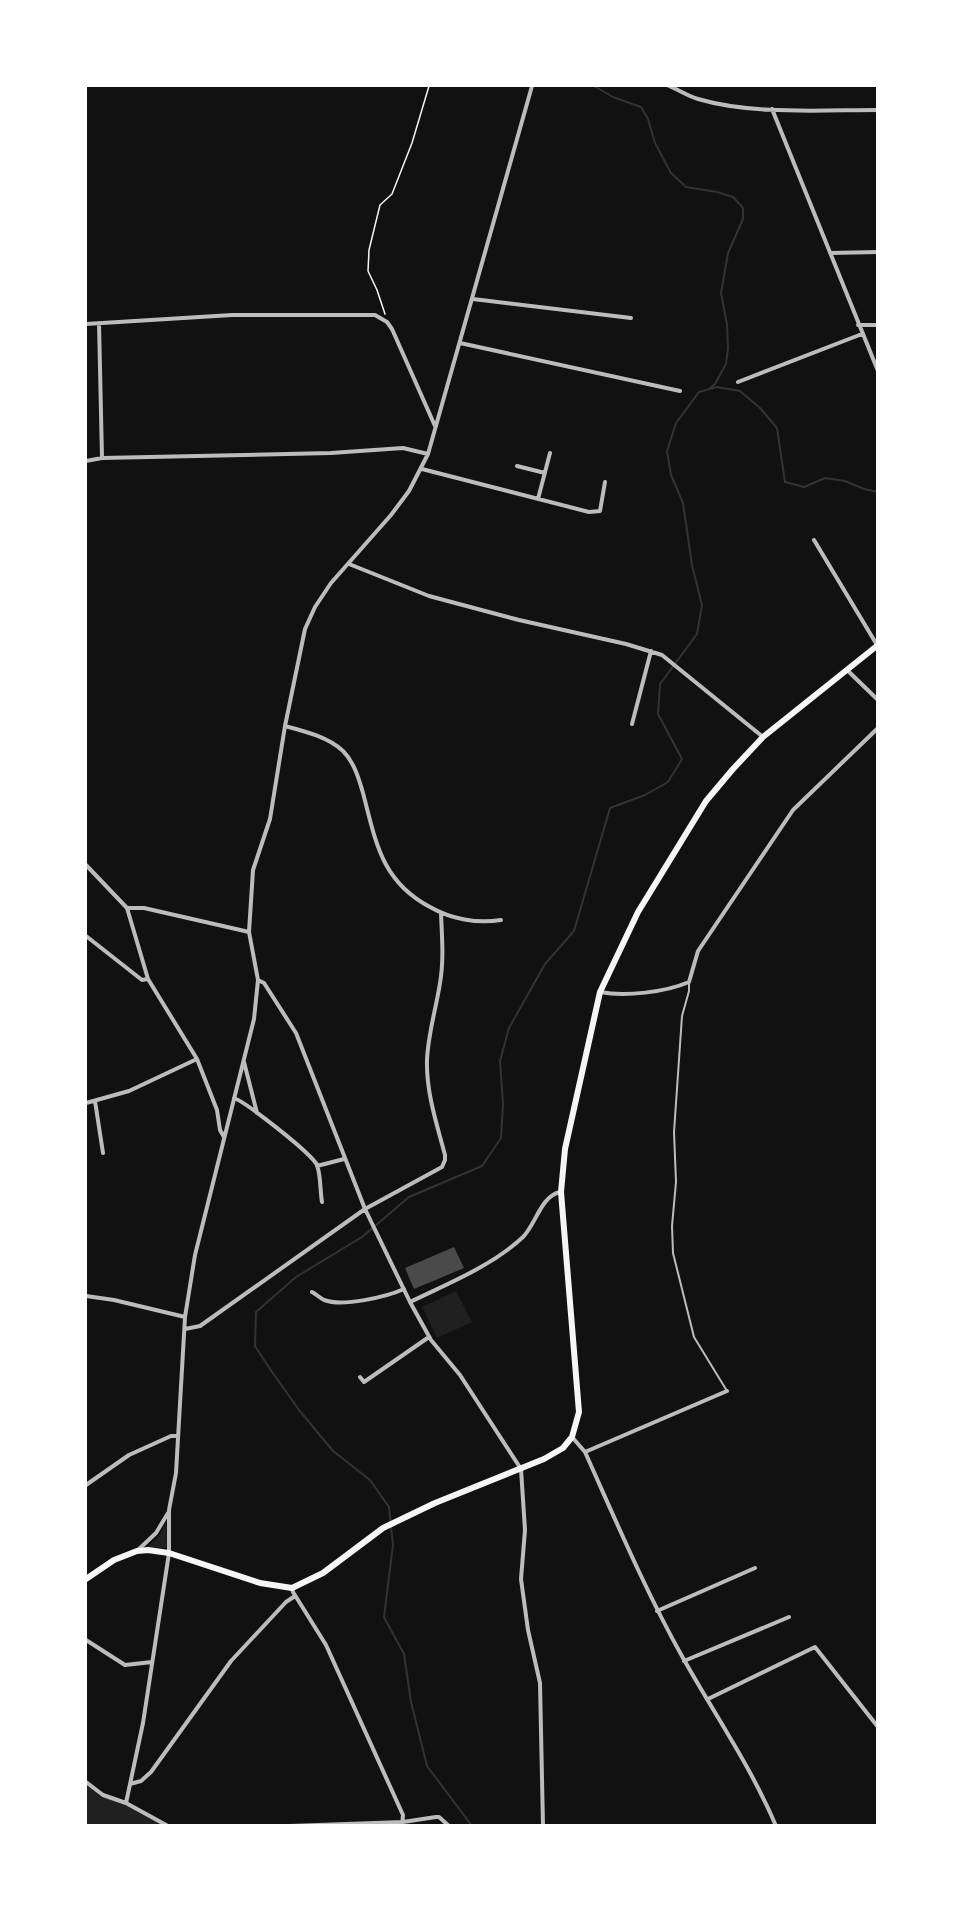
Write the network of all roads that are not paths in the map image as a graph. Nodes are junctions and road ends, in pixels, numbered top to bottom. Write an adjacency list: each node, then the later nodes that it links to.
1 (532, 86): 7 (street)
2 (669, 86): 3 (street)
3 (772, 109): 4 (street); 6 (street)
4 (878, 110)
5 (878, 252): 6 (street)
6 (830, 253): 11 (street)
7 (473, 299): 8 (street); 14 (street)
8 (631, 318)
9 (99, 323): 10 (street); 18 (street); 21 (street)
10 (86, 324)
11 (858, 325): 12 (street); 13 (street)
12 (878, 325)
13 (862, 334): 15 (street); 16 (street)
14 (460, 343): 17 (street); 18 (street)
15 (878, 372)
16 (738, 382)
17 (680, 391)
18 (435, 426): 20 (street)
19 (550, 453): 25 (street)
20 (429, 454): 21 (street); 24 (street)
21 (102, 458): 22 (street)
22 (86, 461)
23 (517, 466): 25 (street)
24 (422, 470): 27 (street); 29 (street)
25 (545, 473): 27 (street)
26 (605, 482): 27 (street)
27 (538, 499)
28 (814, 540): 30 (street)
29 (349, 564): 31 (street); 35 (street)
30 (878, 645): 32 (main road)
31 (651, 651): 34 (street); 37 (street)
32 (847, 670): 33 (street); 37 (main road)
33 (878, 700)
34 (632, 724)
35 (285, 726): 40 (street); 42 (street)
36 (878, 728): 46 (street)
37 (763, 737): 47 (main road)
38 (86, 865): 39 (street)
39 (127, 908): 42 (street); 44 (street)
40 (441, 914): 41 (street); 60 (street)
41 (501, 920)
42 (249, 932): 45 (street)
43 (86, 936): 44 (street)
44 (148, 979): 48 (street)
45 (258, 980): 49 (street); 56 (street)
46 (689, 982): 47 (street); 69 (lane)
47 (600, 992): 58 (main road)
48 (197, 1059): 51 (street); 54 (street)
49 (243, 1061): 50 (street); 53 (street)
50 (234, 1098): 53 (street); 54 (street)
51 (95, 1101): 52 (street); 55 (street)
52 (86, 1103)
53 (257, 1113): 57 (street)
54 (224, 1137): 65 (street)
55 (103, 1153)
56 (344, 1159): 57 (street); 60 (street)
57 (317, 1166): 59 (street)
58 (561, 1192): 64 (street); 71 (main road)
59 (322, 1202)
60 (365, 1209): 61 (street); 66 (street)
61 (404, 1289): 62 (street); 64 (street)
62 (312, 1292)
63 (86, 1296): 65 (street)
64 (410, 1302): 67 (street)
65 (185, 1317): 66 (street)
66 (185, 1329): 70 (street)
67 (429, 1336): 68 (street); 73 (street)
68 (360, 1377)
69 (727, 1391): 72 (street)
70 (178, 1436): 74 (street); 75 (street)
71 (572, 1437): 72 (street); 73 (main road)
72 (585, 1452): 82 (street)
73 (521, 1469): 80 (main road); 96 (street)
74 (86, 1485)
75 (169, 1510): 76 (street); 77 (street)
76 (137, 1551): 77 (main road); 79 (main road)
77 (169, 1553): 80 (main road); 86 (street)
78 (756, 1568): 82 (street)
79 (86, 1580)
80 (292, 1588): 81 (street)
81 (295, 1596): 90 (street); 92 (street)
82 (657, 1611): 85 (street)
83 (789, 1617): 85 (street)
84 (86, 1640): 86 (street)
85 (684, 1661): 87 (street)
86 (152, 1662): 90 (street)
87 (708, 1699): 88 (street); 97 (street)
88 (878, 1727)
89 (86, 1782): 91 (street)
90 (130, 1784): 91 (street)
91 (126, 1803): 93 (street)
92 (403, 1824): 94 (street); 95 (street)
93 (168, 1826)
94 (289, 1826)
95 (448, 1826)
96 (543, 1826)
97 (776, 1826)

